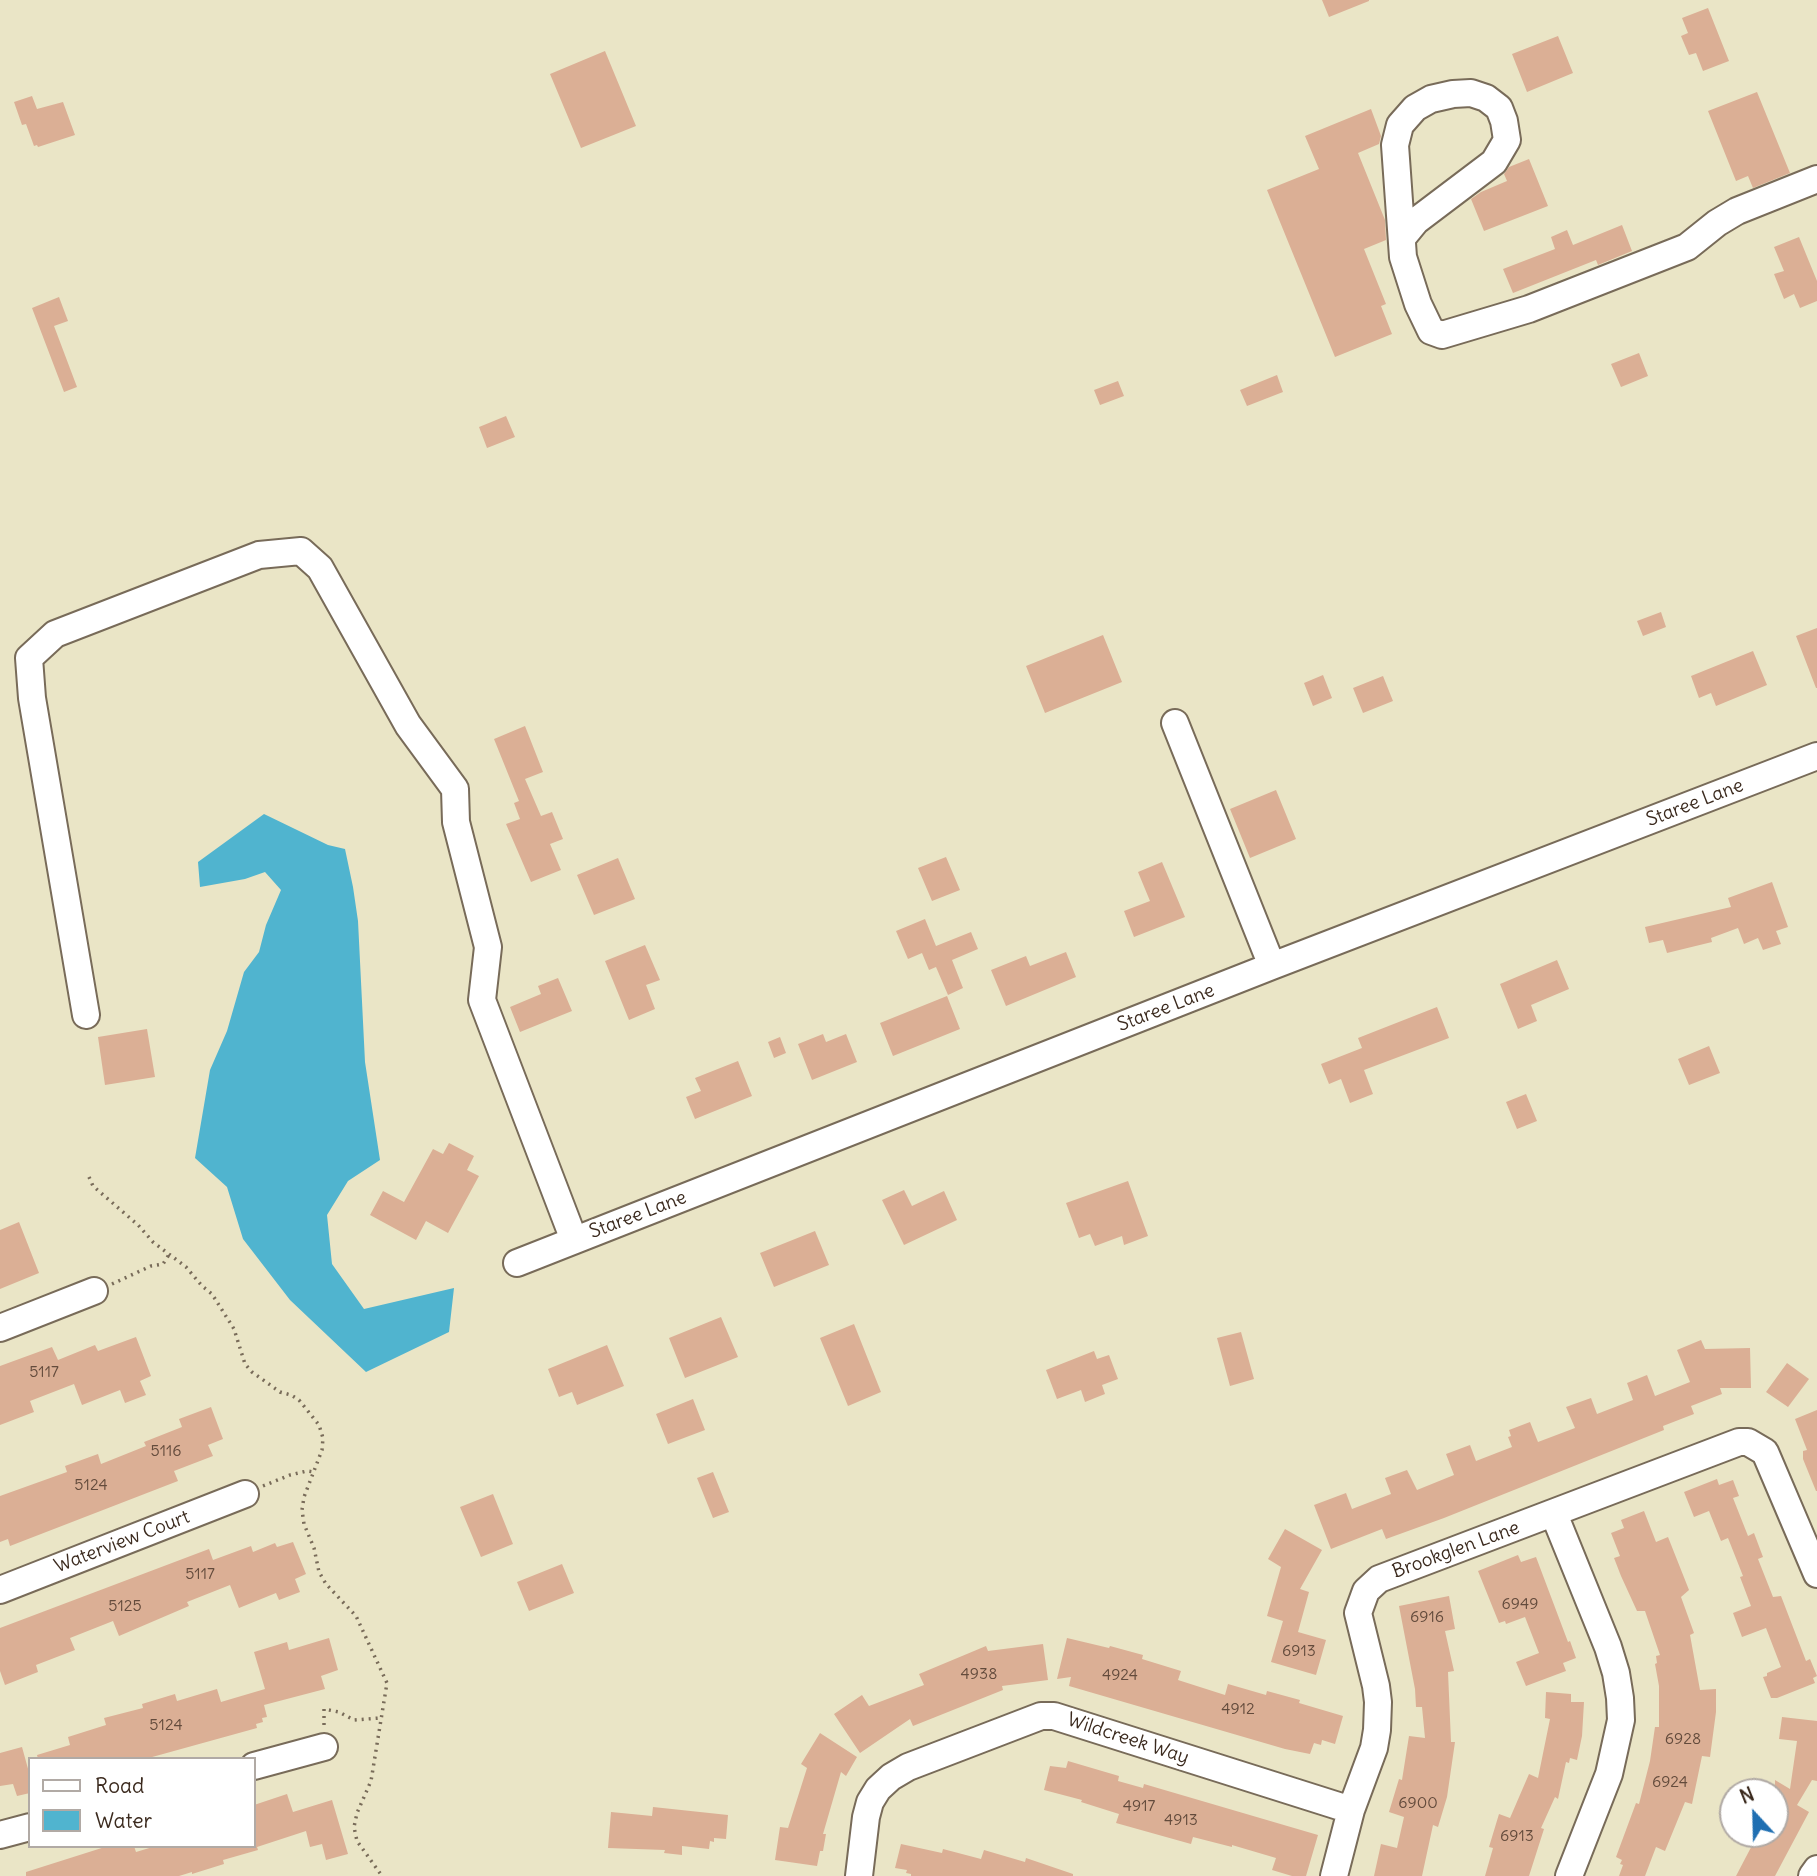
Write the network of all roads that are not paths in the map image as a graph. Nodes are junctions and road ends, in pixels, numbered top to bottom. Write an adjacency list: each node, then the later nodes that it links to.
1 (1817, 179): 2 (street)
2 (1402, 238): 2 (street)
3 (1175, 723): 5 (street)
4 (1817, 756): 5 (street, Staree Lane)
5 (1272, 966): 7 (street, Staree Lane)
6 (86, 1015): 7 (street)
7 (574, 1240): 8 (street, Staree Lane)
8 (517, 1263)
9 (94, 1291): 10 (street)
10 (0, 1328)
11 (245, 1494): 14 (street, Waterview Court)
12 (1554, 1514): 13 (street, Brookglen Lane); 17 (street, Brookglen Lane); 23 (street)
13 (1817, 1574)
14 (0, 1590)
15 (324, 1747): 16 (street)
16 (256, 1765)
17 (1351, 1810): 21 (street, Wildcreek Way); 22 (street, Brookglen Lane)
18 (28, 1828): 19 (street)
19 (0, 1835)
20 (1817, 1869): 24 (street)
21 (859, 1876)
22 (1334, 1876)
23 (1569, 1876)
24 (1812, 1876)

